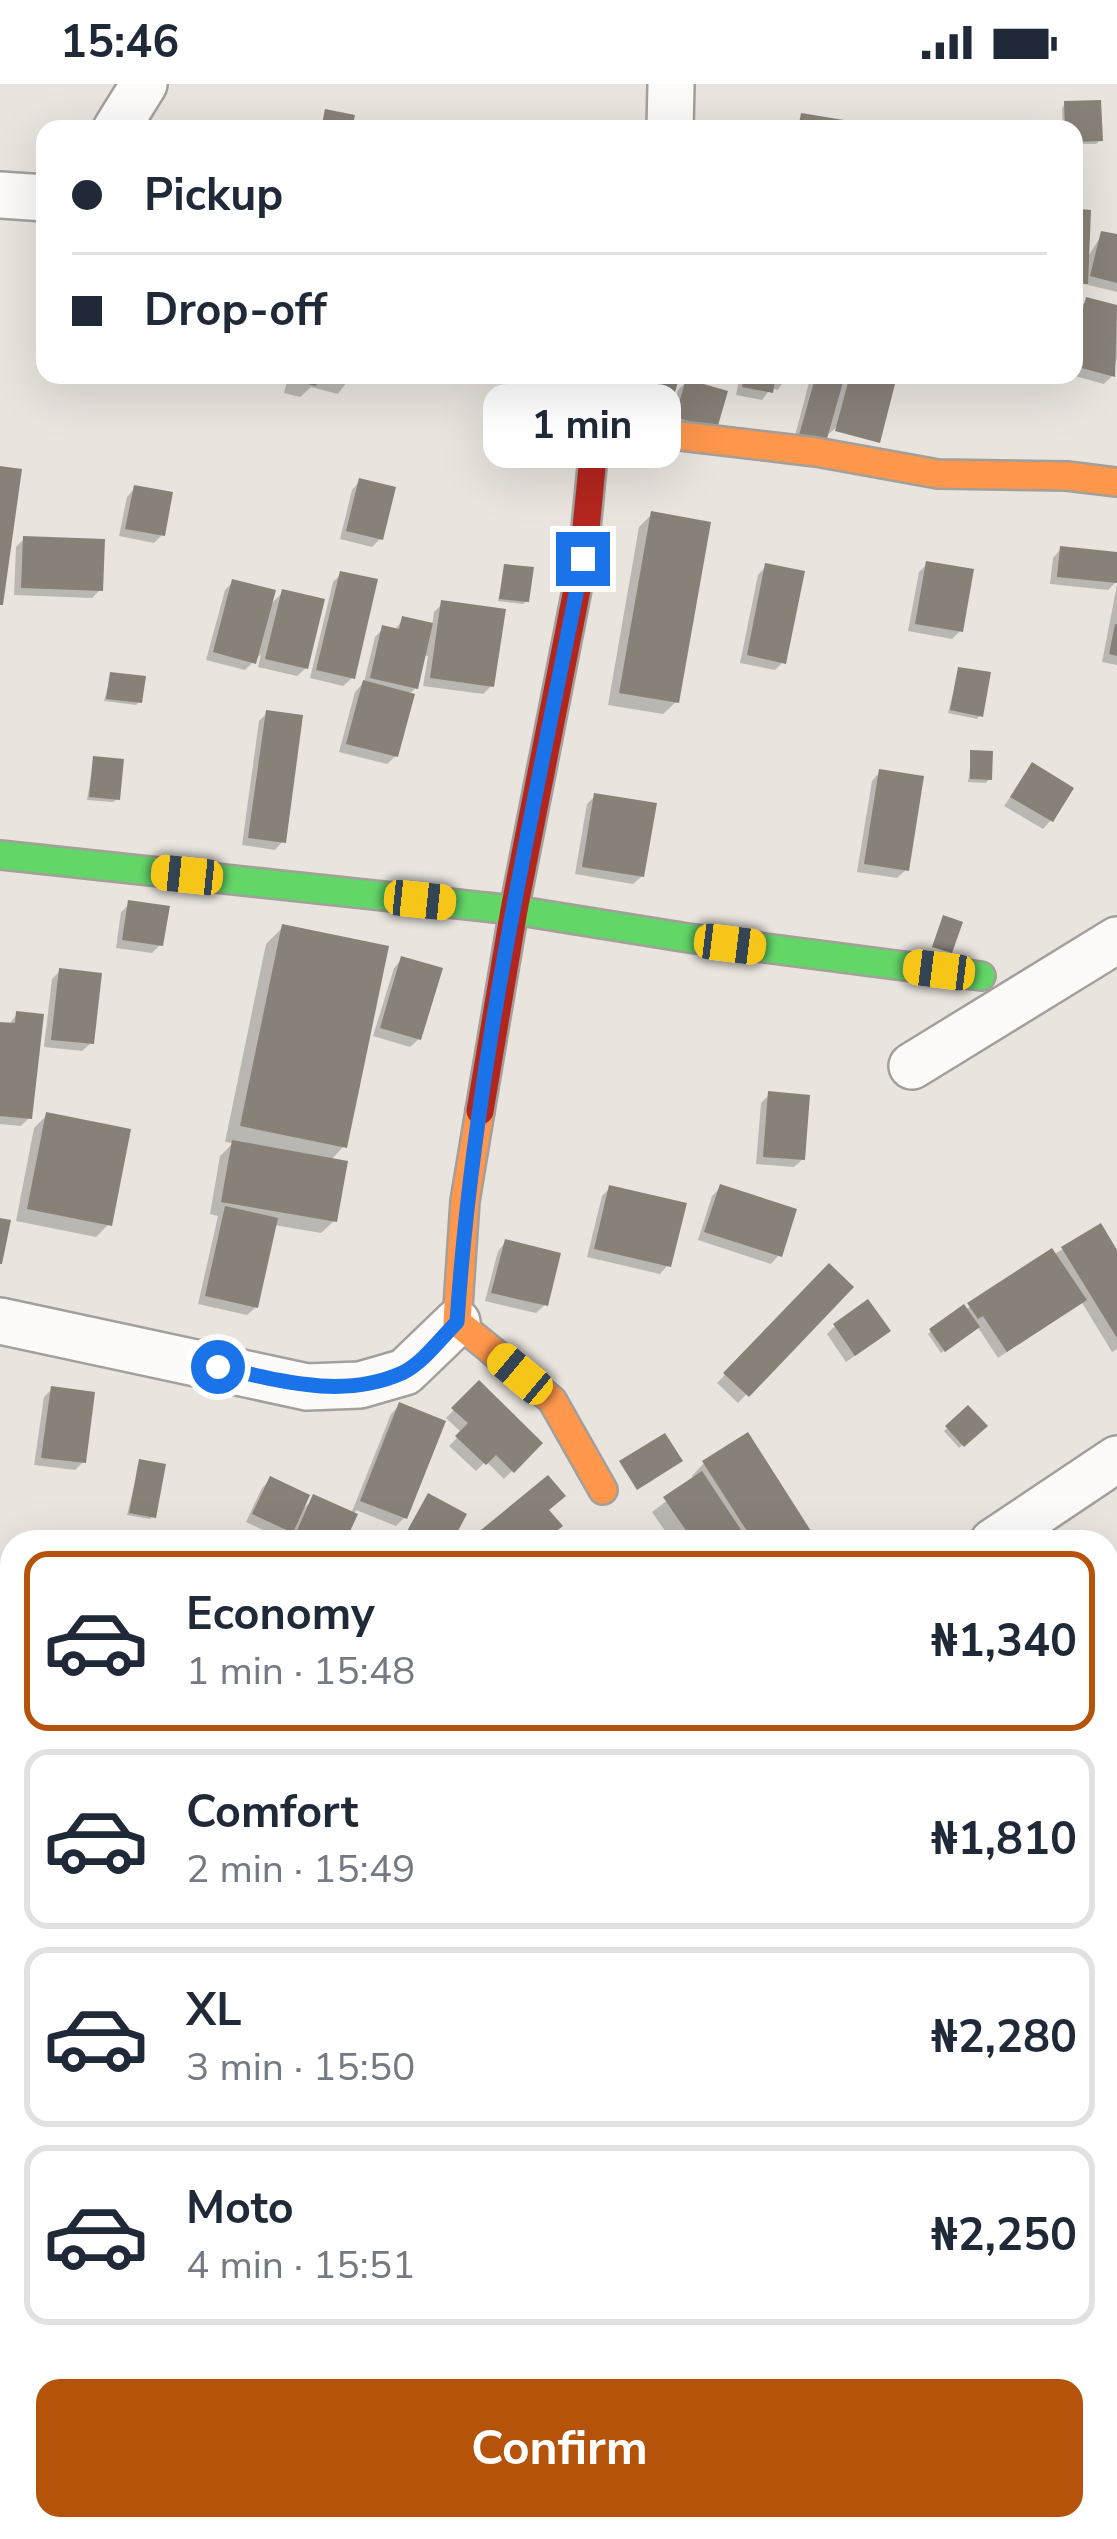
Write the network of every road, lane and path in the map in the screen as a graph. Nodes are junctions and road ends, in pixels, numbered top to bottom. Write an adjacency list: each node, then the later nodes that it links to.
1 (144, 84): 3 (street)
2 (671, 84): 4 (street)
3 (122, 120)
4 (670, 120)
5 (0, 195): 6 (street)
6 (36, 198)
7 (600, 384): 8 (street)
8 (596, 426): 9 (street); 11 (street)
9 (1117, 482)
10 (0, 855): 11 (street)
11 (514, 910): 13 (street); 16 (street)
12 (1117, 940): 14 (street)
13 (981, 976)
14 (912, 1066)
15 (0, 1321): 16 (street)
16 (457, 1322): 18 (street)
17 (1117, 1459): 19 (street)
18 (603, 1490)
19 (1011, 1530)

